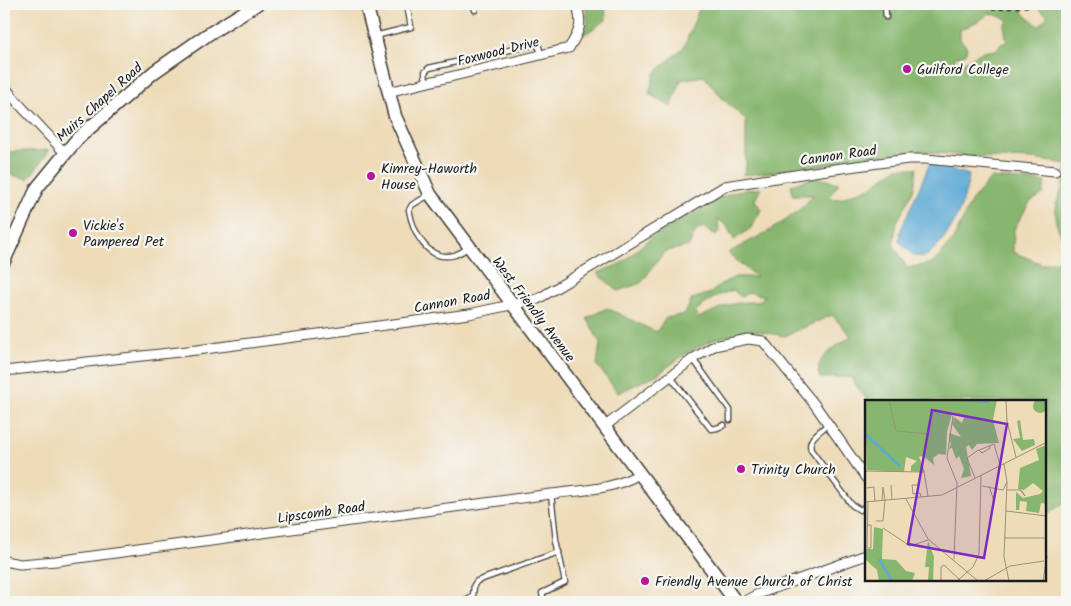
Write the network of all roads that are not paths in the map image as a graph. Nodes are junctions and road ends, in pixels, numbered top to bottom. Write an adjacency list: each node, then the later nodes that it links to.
1 (257, 4): 14 (main road, Muirs Chapel Road)
2 (366, 4): 9 (main road, West Friendly Avenue)
3 (407, 4): 9 (lane)
4 (474, 4): 7 (lane)
5 (577, 4): 10 (street, Foxwood Drive)
6 (885, 4): 8 (lane)
7 (475, 10)
8 (886, 17)
9 (374, 37): 13 (main road, West Friendly Avenue)
10 (541, 55): 11 (street, Foxwood Drive); 11 (lane)
11 (426, 83): 13 (street, Foxwood Drive)
12 (4, 86): 14 (street)
13 (388, 92): 16 (main road, West Friendly Avenue)
14 (65, 153): 18 (main road, Muirs Chapel Road)
15 (1055, 171): 19 (street, Cannon Road)
16 (430, 194): 17 (main road, West Friendly Avenue); 17 (lane)
17 (470, 247): 19 (main road, West Friendly Avenue)
18 (4, 261)
19 (512, 304): 21 (street, Cannon Road); 26 (main road, West Friendly Avenue)
20 (693, 359): 22 (street); 23 (lane); 24 (street)
21 (4, 371)
22 (670, 376): 25 (lane); 26 (street)
23 (730, 420)
24 (828, 424): 28 (street); 30 (lane)
25 (724, 425)
26 (604, 427): 27 (main road, West Friendly Avenue)
27 (639, 474): 29 (street, Lipscomb Road); 36 (main road, West Friendly Avenue)
28 (865, 477)
29 (551, 494): 31 (lane); 33 (street, Lipscomb Road)
30 (865, 507)
31 (559, 552): 34 (lane); 35 (lane)
32 (865, 554): 37 (street)
33 (4, 561)
34 (459, 602)
35 (544, 602)
36 (736, 602)
37 (743, 602)

